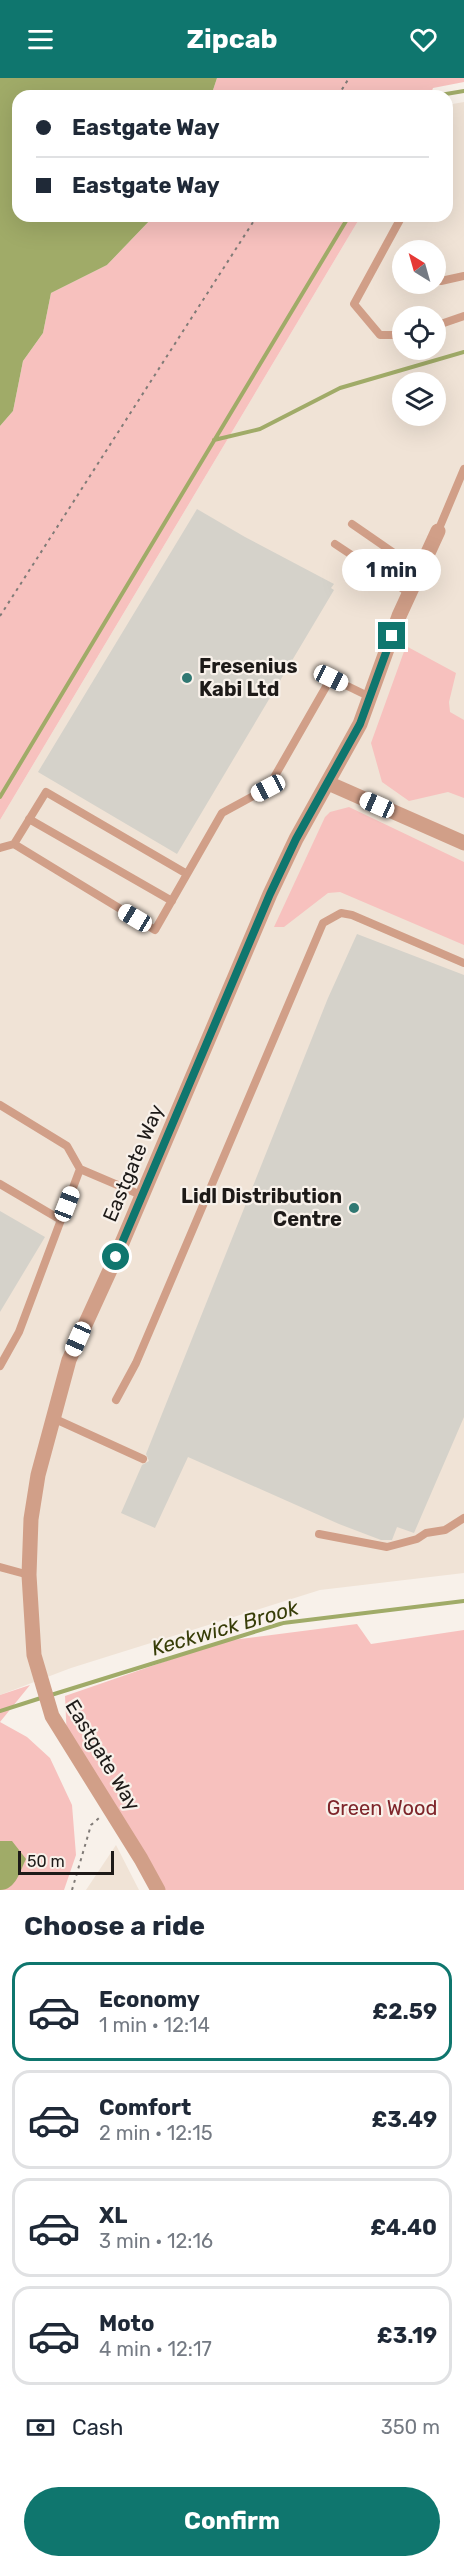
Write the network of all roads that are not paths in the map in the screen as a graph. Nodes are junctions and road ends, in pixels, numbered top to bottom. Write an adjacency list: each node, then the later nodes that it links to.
1 (399, 222): 6 (lane)
2 (464, 276): 3 (lane)
3 (446, 280)
4 (464, 316): 5 (lane)
5 (446, 323)
6 (392, 335)
7 (464, 469): 9 (lane)
8 (352, 524): 11 (lane)
9 (438, 531): 11 (street, Eastgate Way)
10 (335, 544): 12 (lane)
11 (420, 571): 12 (street, Eastgate Way)
12 (409, 592): 13 (street, Eastgate Way)
13 (370, 697): 14 (street, Eastgate Way); 19 (lane)
14 (328, 783): 16 (street); 25 (street, Eastgate Way)
15 (29, 819): 17 (lane); 19 (lane); 20 (lane)
16 (464, 843)
17 (14, 844): 18 (lane); 20 (lane)
18 (0, 848)
19 (187, 874): 20 (lane)
20 (172, 901)
21 (464, 963): 28 (lane)
22 (0, 1105): 23 (lane)
23 (80, 1169): 25 (lane); 26 (lane)
24 (0, 1184): 26 (lane)
25 (141, 1195): 29 (street, Eastgate Way)
26 (61, 1220): 27 (lane)
27 (0, 1366)
28 (116, 1401)
29 (53, 1418): 30 (lane); 34 (street, Eastgate Way)
30 (143, 1459)
31 (464, 1518): 32 (lane)
32 (319, 1533)
33 (0, 1568): 34 (lane)
34 (29, 1575): 35 (street, Eastgate Way)
35 (158, 1890)

